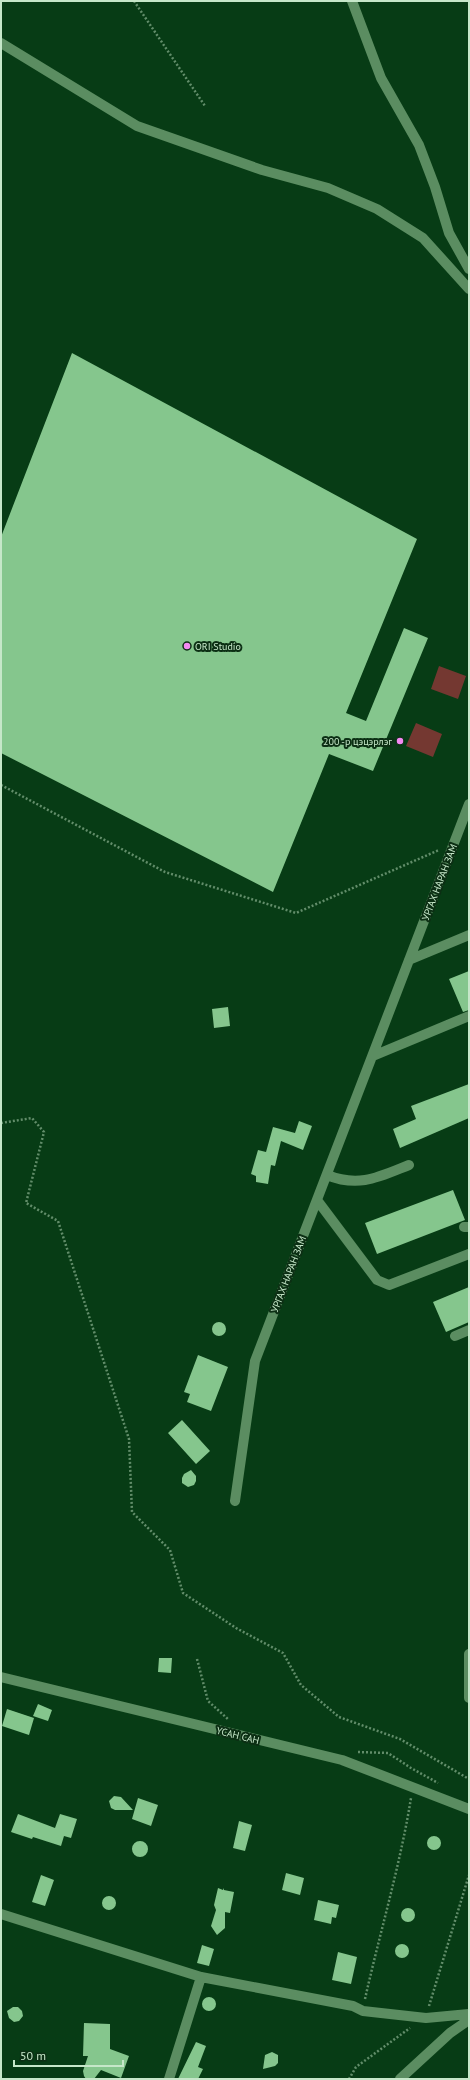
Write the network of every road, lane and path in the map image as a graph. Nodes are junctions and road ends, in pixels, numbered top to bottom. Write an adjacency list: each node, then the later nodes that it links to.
1 (134, 1): 4 (path)
2 (352, 1): 5 (street)
3 (1, 43): 6 (street)
4 (205, 106)
5 (469, 269)
6 (469, 289)
7 (1, 785): 9 (path)
8 (469, 804): 9 (street, УРГАХ НАРАН ЗАМ)
9 (454, 844): 11 (street, УРГАХ НАРАН ЗАМ)
10 (469, 935): 11 (street)
11 (409, 960): 13 (street, УРГАХ НАРАН ЗАМ)
12 (469, 1016): 13 (street)
13 (373, 1056): 16 (street, УРГАХ НАРАН ЗАМ)
14 (1, 1123): 28 (path)
15 (409, 1165): 16 (street)
16 (327, 1175): 17 (street, УРГАХ НАРАН ЗАМ)
17 (317, 1200): 18 (street); 21 (street, УРГАХ НАРАН ЗАМ)
18 (469, 1254)
19 (469, 1330): 20 (street)
20 (455, 1336)
21 (236, 1501)
22 (469, 1654): 25 (street)
23 (197, 1660): 26 (path)
24 (1, 1678): 27 (street, ҮСАН САН)
25 (469, 1698)
26 (232, 1722)
27 (342, 1760): 29 (path); 30 (street, ҮСАН САН)
28 (469, 1779)
29 (444, 1786)
30 (413, 1787): 31 (street, ҮСАН САН); 35 (path)
31 (469, 1809)
32 (469, 1875): 37 (path)
33 (1, 1914): 34 (street)
34 (200, 1977): 35 (street); 39 (street)
35 (363, 2010): 37 (street)
36 (469, 2014): 37 (street)
37 (426, 2018): 40 (path)
38 (469, 2020): 41 (street)
39 (169, 2079)
40 (348, 2079)
41 (400, 2079)

